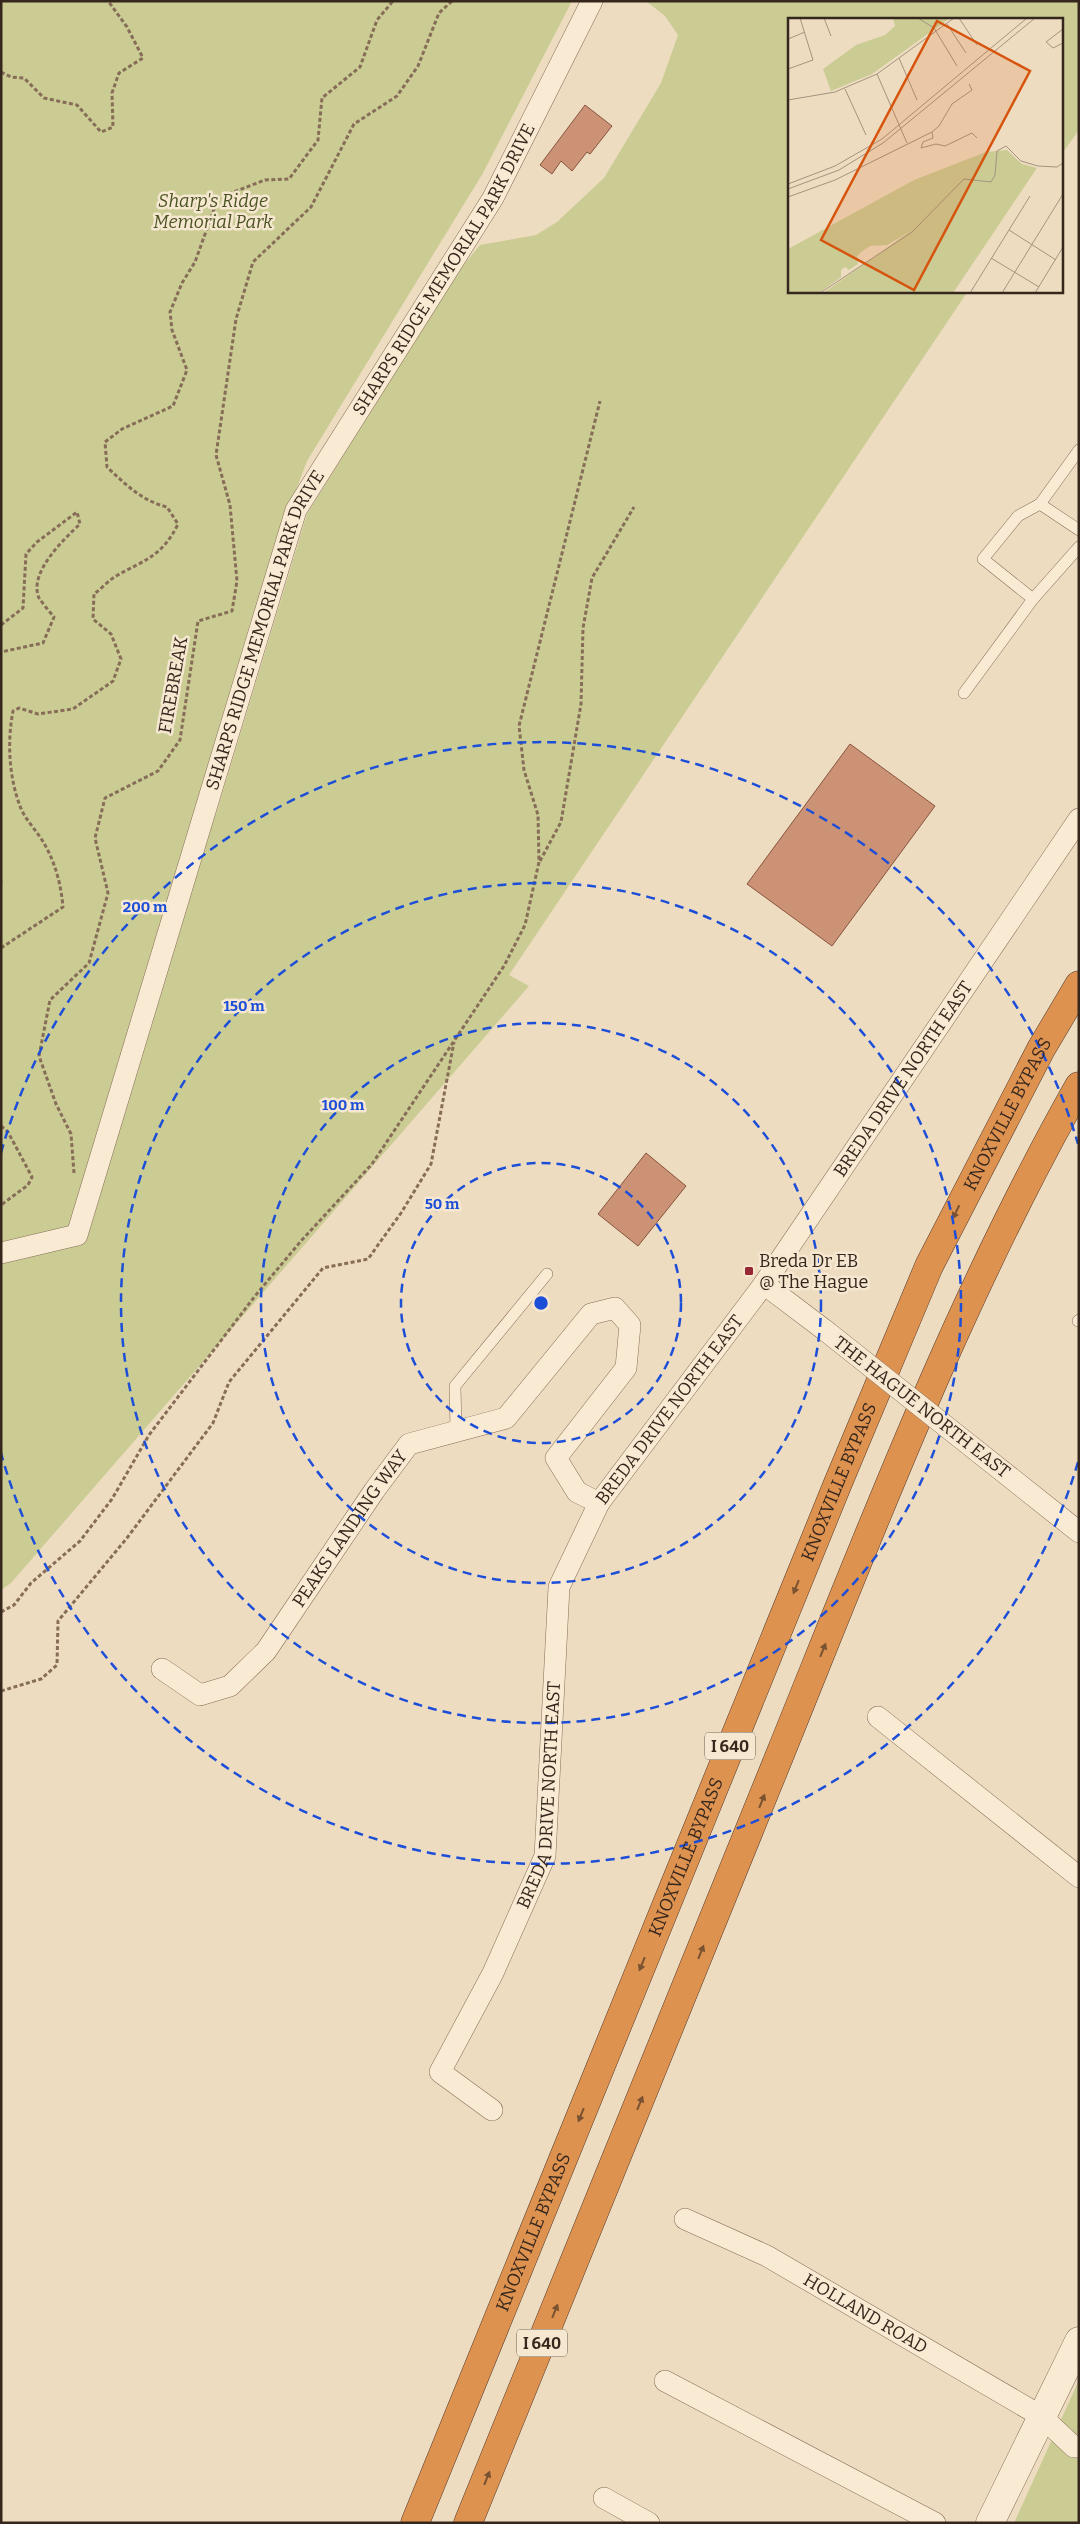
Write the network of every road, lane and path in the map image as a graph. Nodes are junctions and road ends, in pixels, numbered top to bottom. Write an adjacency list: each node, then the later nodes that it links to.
1 (108, 1): 5 (path)
2 (393, 1): 18 (path)
3 (452, 1): 23 (path, FIREBREAK)
4 (592, 1): 23 (street, SHARPS RIDGE MEMORIAL PARK DRIVE)
5 (1, 72)
6 (600, 401): 17 (path)
7 (1079, 450): 8 (lane)
8 (1040, 504): 10 (lane); 12 (lane)
9 (634, 507): 17 (path)
10 (1079, 530)
11 (1079, 547): 12 (lane)
12 (1033, 599): 15 (lane)
13 (1, 625): 14 (path)
14 (1, 652)
15 (964, 693)
16 (1079, 819): 27 (street, BREDA DRIVE NORTH EAST)
17 (539, 862): 20 (path)
18 (1, 948)
19 (1079, 985): 43 (highway, KNOXVILLE BYPASS / I 640, one-way to 43)
20 (454, 1039): 31 (path); 33 (path)
21 (1079, 1086): 44 (highway, I 640, one-way to 21)
22 (1, 1126): 24 (path)
23 (88, 1198): 25 (street, SHARPS RIDGE MEMORIAL PARK DRIVE)
24 (1, 1204)
25 (1, 1253)
26 (547, 1274): 28 (lane)
27 (764, 1284): 29 (street, BREDA DRIVE NORTH EAST); 30 (street, THE HAGUE NORTH EAST, bridge)
28 (456, 1430): 29 (street, PEAKS LANDING WAY); 32 (street, PEAKS LANDING WAY)
29 (599, 1503): 36 (street, BREDA DRIVE NORTH EAST)
30 (1079, 1532)
31 (1, 1612)
32 (162, 1669)
33 (1, 1691)
34 (878, 1717): 35 (street)
35 (1079, 1877)
36 (492, 2110)
37 (685, 2219): 40 (street, HOLLAND ROAD)
38 (1079, 2341): 40 (street)
39 (665, 2381): 46 (street)
40 (1041, 2416): 41 (street, HOLLAND ROAD); 47 (street)
41 (1079, 2447)
42 (604, 2498): 45 (street)
43 (415, 2523)
44 (468, 2523)
45 (649, 2523)
46 (935, 2523)
47 (990, 2523)

